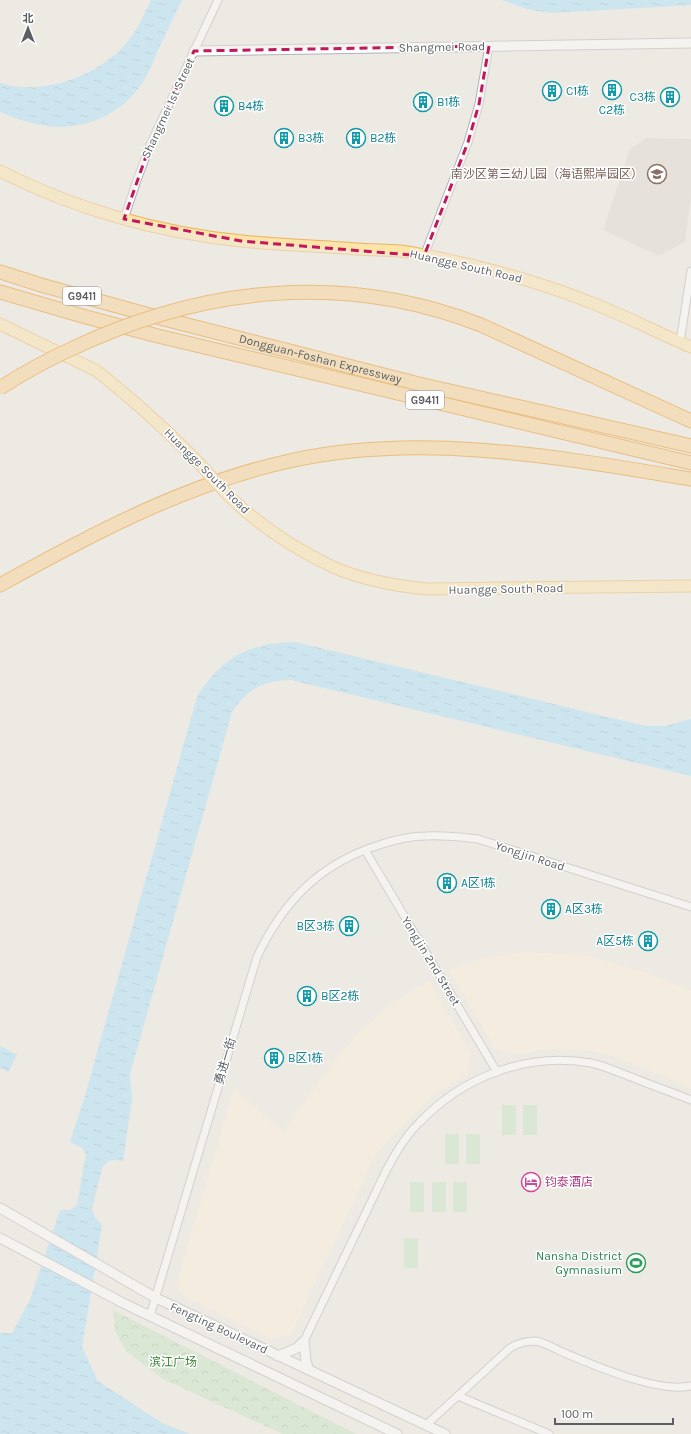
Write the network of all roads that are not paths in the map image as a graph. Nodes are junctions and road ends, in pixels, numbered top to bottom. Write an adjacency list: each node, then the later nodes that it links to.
1 (218, 0): 4 (street, Shangmei 1st Street)
2 (691, 43): 3 (street, Shangmei Road)
3 (489, 46): 4 (street, Shangmei Road); 7 (street)
4 (194, 51): 6 (street, Shangmei 1st Street)
5 (0, 171): 6 (main road, Huangge South Road)
6 (124, 219): 7 (main road, Huangge South Road)
7 (424, 256): 12 (main road, Huangge South Road)
8 (691, 271): 12 (street)
9 (0, 272): 16 (highway, Dongguan-Foshan Expressway / G9411, bridge)
10 (0, 292): 17 (highway, Dongguan-Foshan Expressway / G9411, bridge)
11 (0, 324): 20 (main road, Huangge South Road, bridge)
12 (680, 342): 13 (main road, Huangge South Road)
13 (691, 347)
14 (0, 388): 15 (highway, bridge)
15 (691, 421)
16 (691, 446)
17 (691, 463)
18 (691, 479): 19 (highway)
19 (0, 585)
20 (691, 586)
21 (365, 850): 22 (street, Yongjin Road); 23 (street, Yongjin 2nd Street); 27 (street, 勇进一街)
22 (691, 907)
23 (497, 1072): 24 (street); 29 (street)
24 (691, 1100)
25 (0, 1208): 27 (street, Fengting Boulevard)
26 (0, 1238): 28 (street, Fengting Boulevard)
27 (156, 1298): 28 (street, 勇进一街); 30 (street, Fengting Boulevard)
28 (150, 1316): 35 (street, Fengting Boulevard)
29 (304, 1341): 30 (street); 31 (street)
30 (278, 1356): 31 (street, Fengting Boulevard)
31 (309, 1370): 34 (street, Fengting Boulevard)
32 (691, 1386): 33 (street)
33 (458, 1396): 34 (street); 37 (street)
34 (426, 1426): 36 (street, Fengting Boulevard)
35 (397, 1434)
36 (445, 1434)
37 (549, 1434)

